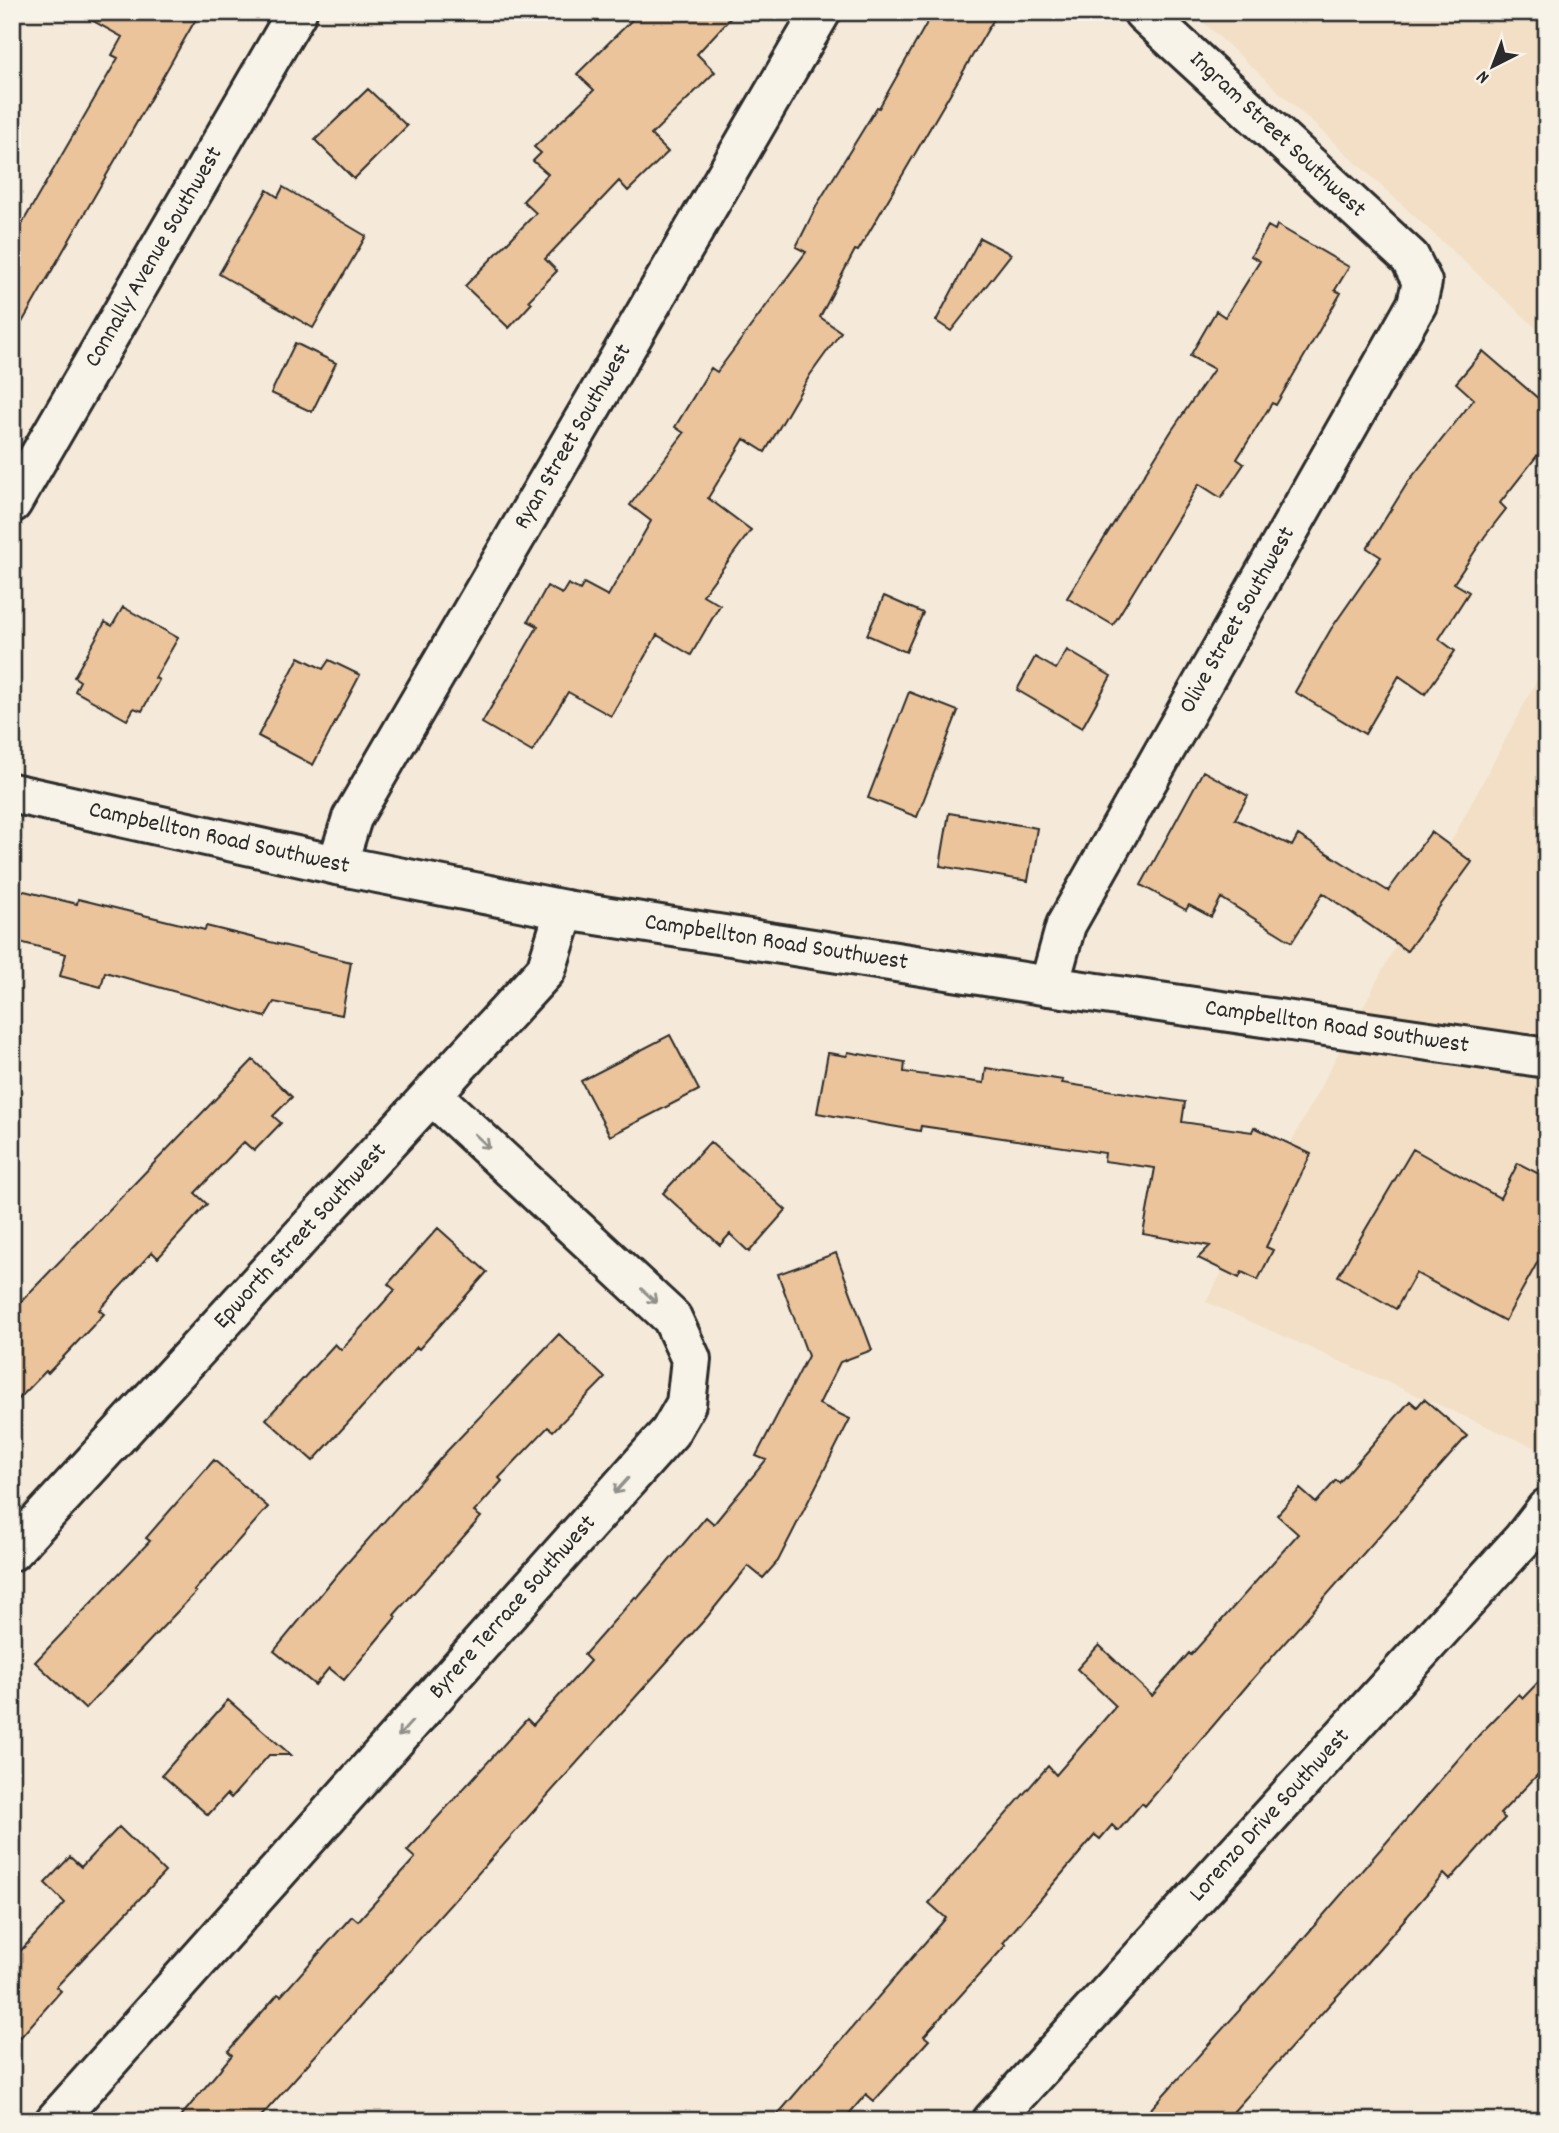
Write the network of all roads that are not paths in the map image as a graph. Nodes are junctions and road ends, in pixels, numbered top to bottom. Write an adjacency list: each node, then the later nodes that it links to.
1 (297, 12): 5 (street, Connally Avenue Southwest)
2 (821, 12): 7 (street, Ryan Street Southwest)
3 (1143, 12): 4 (street, Ingram Street Southwest)
4 (1410, 258): 9 (street, Olive Street Southwest)
5 (12, 503)
6 (12, 793): 7 (street, Campbellton Road Southwest)
7 (337, 865): 8 (street, Campbellton Road Southwest)
8 (565, 910): 9 (street, Campbellton Road Southwest); 11 (street, Epworth Street Southwest)
9 (1049, 986): 10 (street, Campbellton Road Southwest)
10 (1547, 1058)
11 (432, 1095): 13 (street, Epworth Street Southwest); 14 (street, Byrere Terrace Southwest, one-way to 14)
12 (1547, 1508): 15 (street, Lorenzo Drive Southwest)
13 (12, 1551)
14 (55, 2121)
15 (992, 2121)

